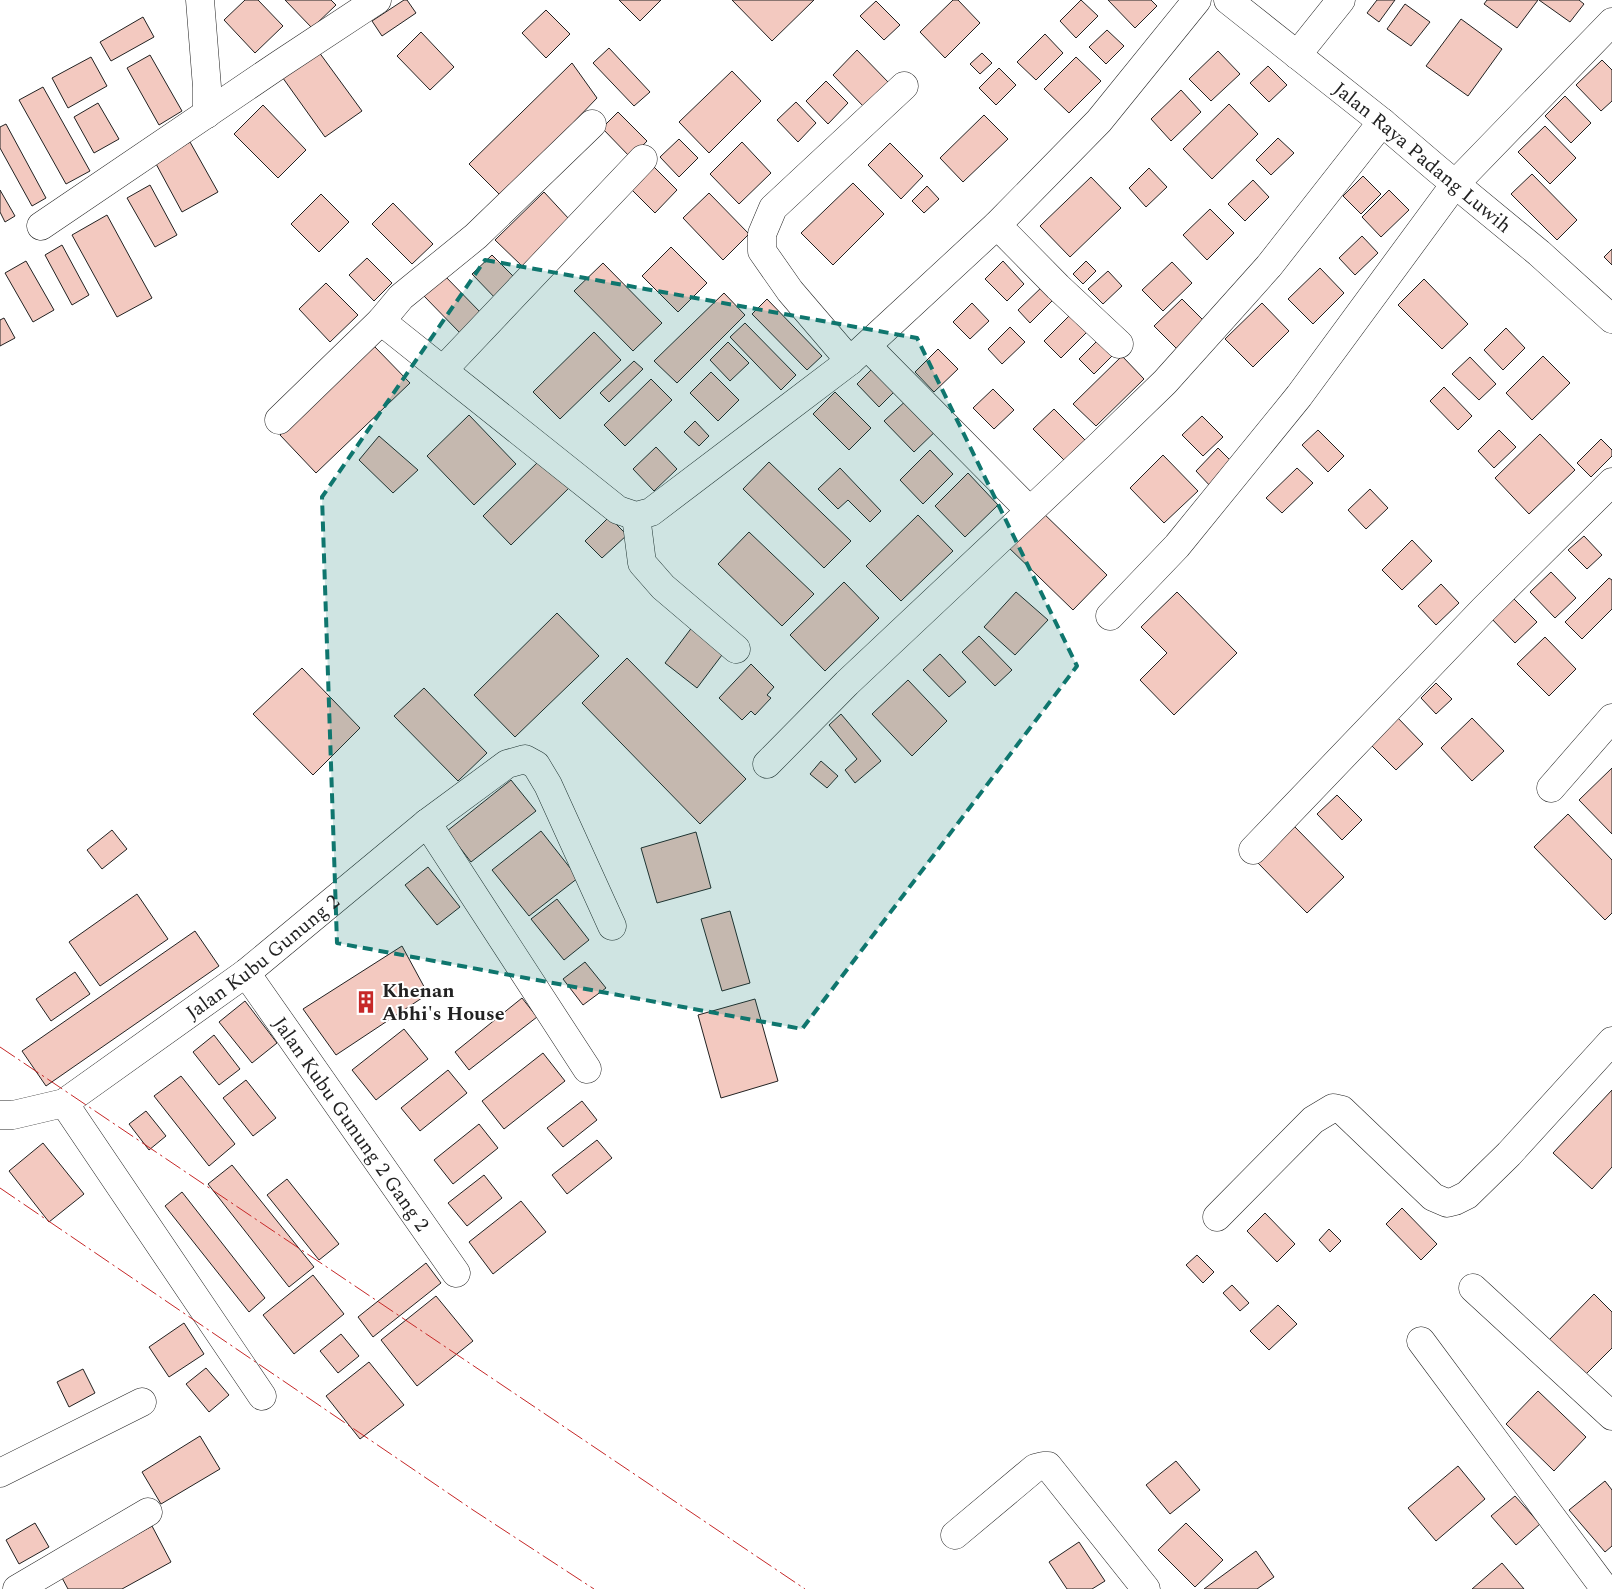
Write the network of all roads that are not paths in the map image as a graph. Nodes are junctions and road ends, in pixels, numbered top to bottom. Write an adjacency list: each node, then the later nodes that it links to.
1 (200, 0): 9 (street)
2 (376, 0): 9 (street)
3 (1197, 0): 14 (street)
4 (1228, 0): 7 (street, Jalan Raya Padang Luwih)
5 (1341, 0): 7 (street)
6 (1612, 22): 13 (street)
7 (1297, 55): 10 (street, Jalan Raya Padang Luwih)
8 (904, 86): 19 (street)
9 (207, 114): 15 (street)
10 (1382, 122): 13 (street, Jalan Raya Padang Luwih); 23 (street)
11 (592, 124): 17 (street)
12 (643, 159): 20 (street)
13 (1455, 184): 16 (street, Jalan Raya Padang Luwih); 25 (street)
14 (997, 225): 18 (street); 19 (street)
15 (41, 226)
16 (1612, 319)
17 (381, 321): 20 (street); 21 (street)
18 (1119, 344)
19 (859, 354): 23 (street); 24 (street)
20 (443, 370): 24 (street)
21 (279, 420)
22 (1612, 482): 31 (street)
23 (1030, 510): 28 (street)
24 (636, 516): 26 (street)
25 (1110, 616)
26 (736, 649)
27 (1612, 718): 29 (street)
28 (767, 764)
29 (1551, 788)
30 (427, 823): 32 (street, Jalan Kubu Gunung 2); 33 (street, Jalan Kubu Gunung 2); 35 (street)
31 (1253, 850)
32 (612, 926)
33 (246, 973): 36 (street, Jalan Kubu Gunung 2); 39 (street, Jalan Kubu Gunung 2 Gang 2)
34 (1612, 1041): 38 (street)
35 (586, 1069)
36 (64, 1103): 37 (street, Jalan Kubu Gunung 2); 42 (street)
37 (0, 1115)
38 (1217, 1217)
39 (456, 1273)
40 (1472, 1288): 44 (street)
41 (1421, 1341): 50 (street)
42 (262, 1396)
43 (142, 1402): 45 (street)
44 (1612, 1416)
45 (0, 1473)
46 (148, 1512): 48 (street)
47 (954, 1535): 49 (street)
48 (17, 1589)
49 (1146, 1589)
50 (1605, 1589)

